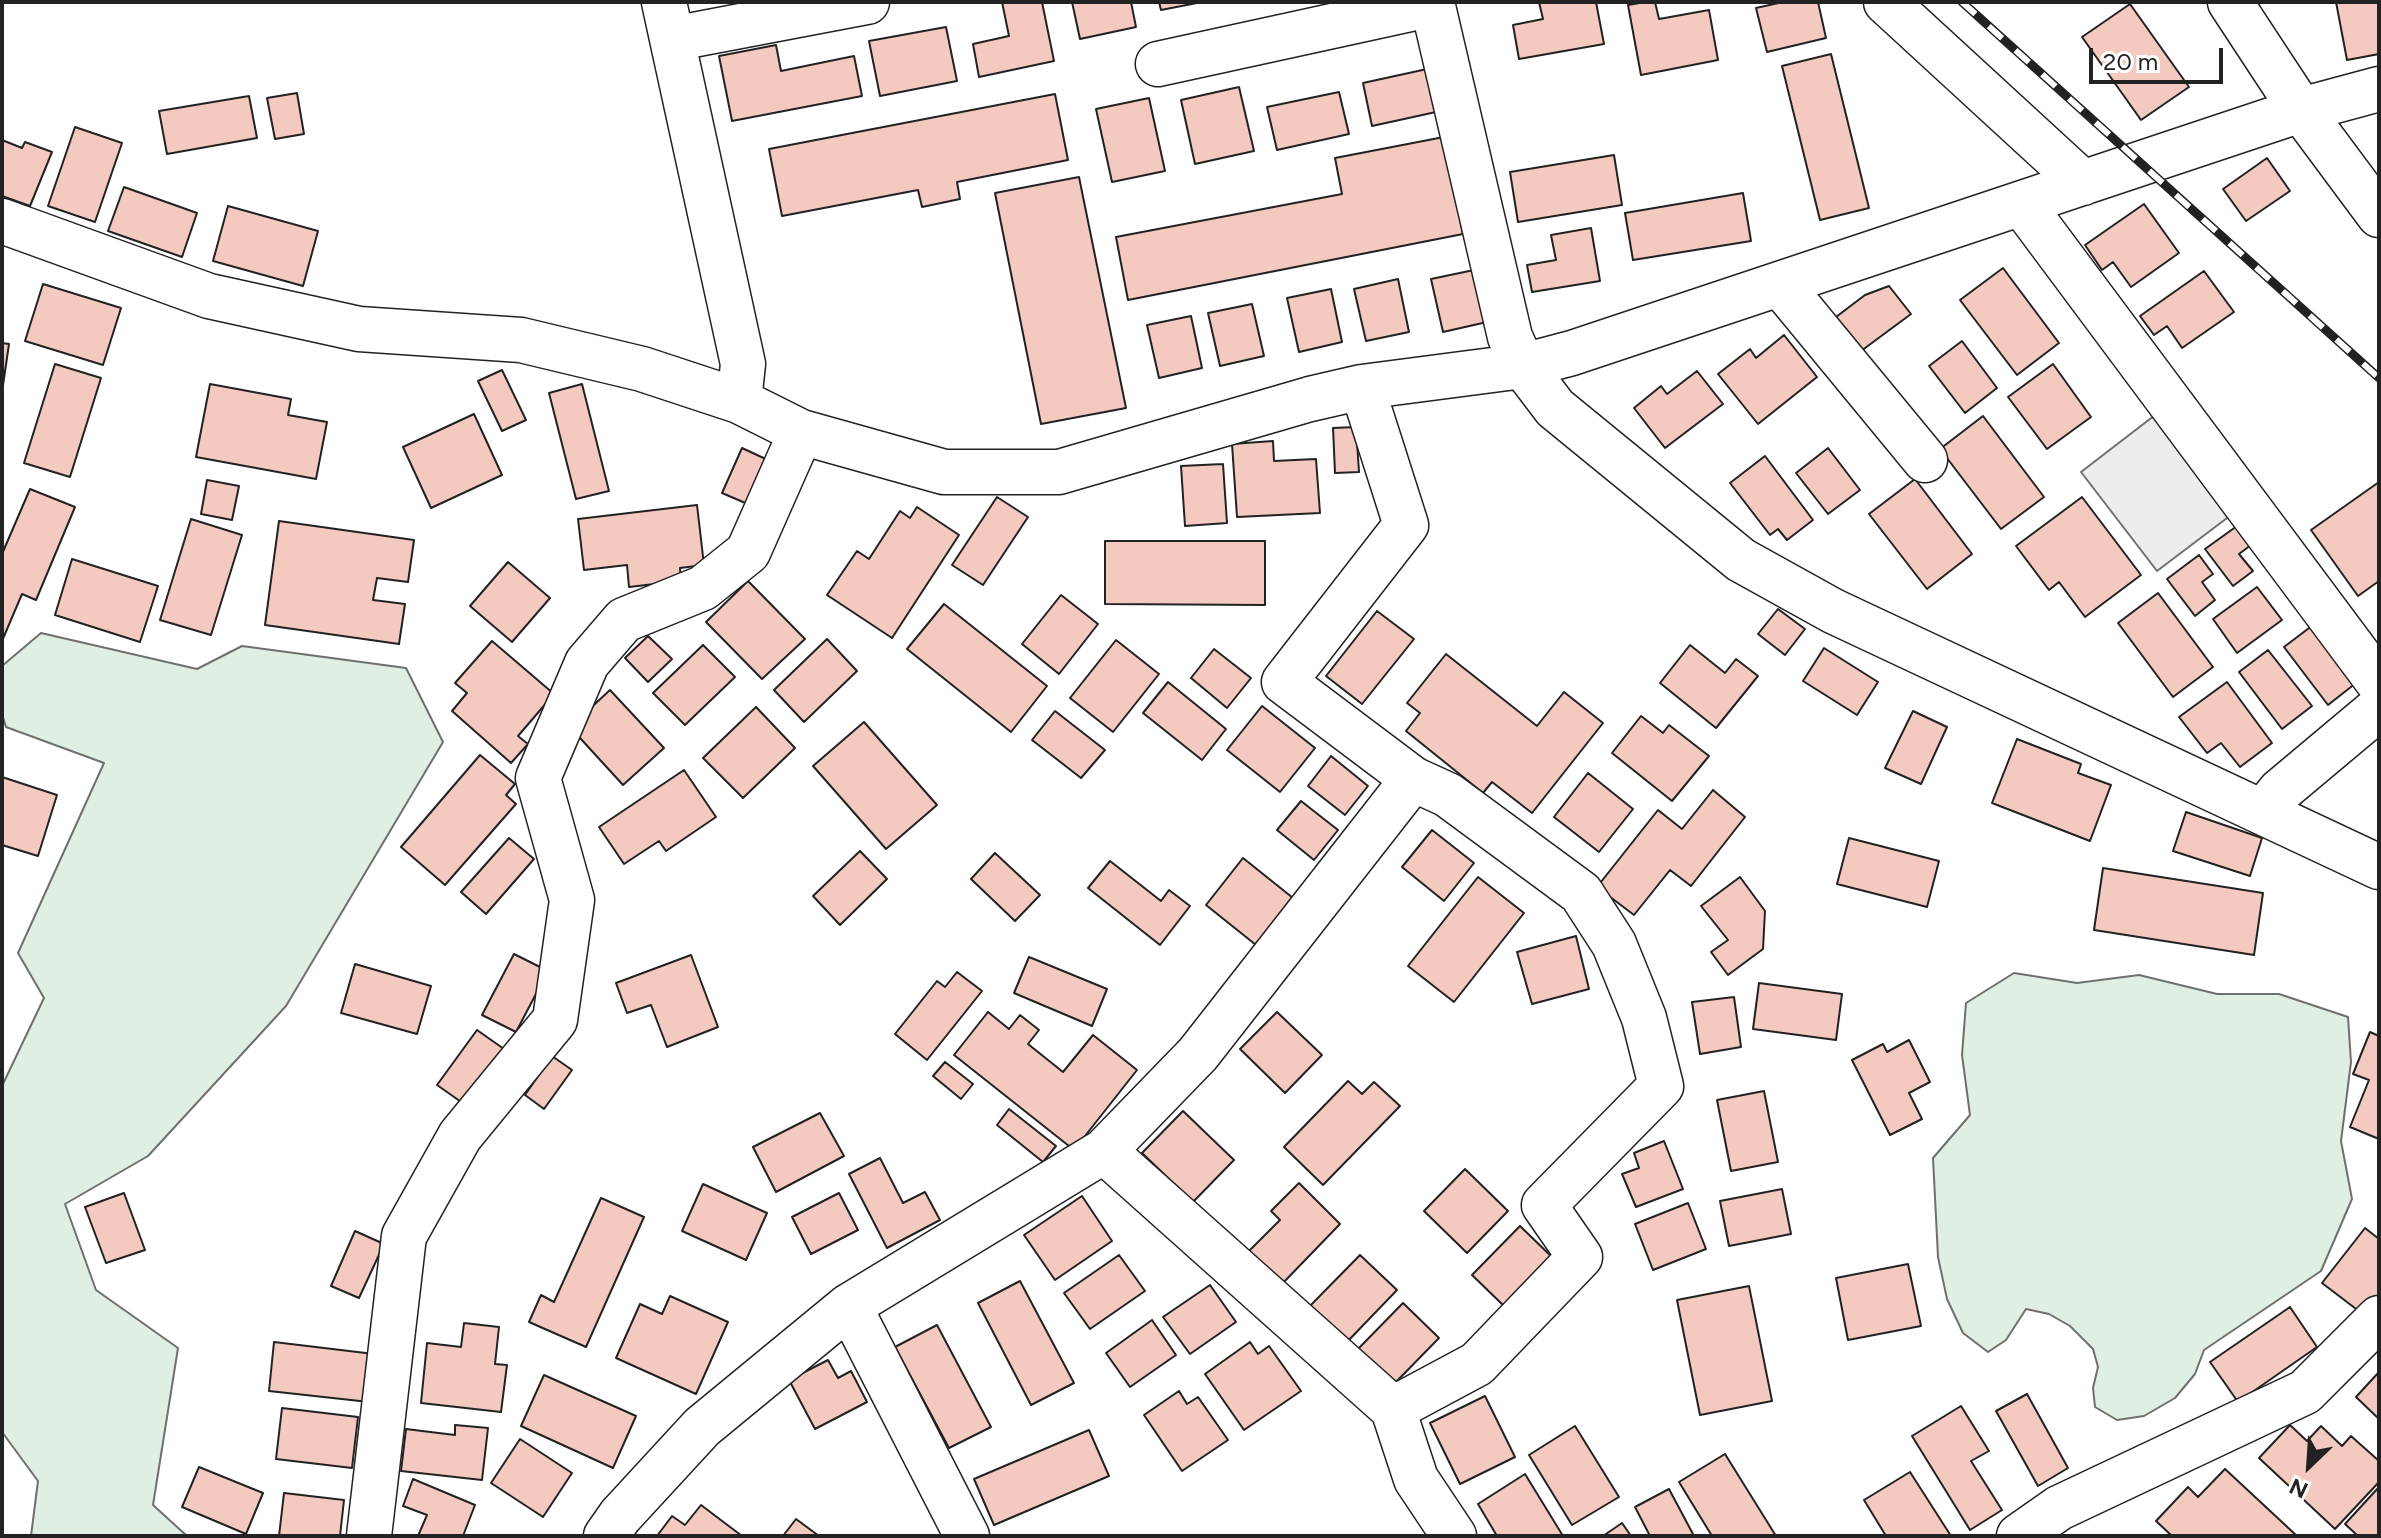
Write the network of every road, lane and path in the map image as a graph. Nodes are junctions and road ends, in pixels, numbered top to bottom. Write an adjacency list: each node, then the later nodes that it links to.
1 (867, 2): 5 (street)
2 (1886, 2): 9 (street)
3 (2230, 2): 8 (street)
4 (1433, 3): 6 (street); 14 (street)
5 (668, 21): 16 (street)
6 (1158, 64)
7 (2379, 89): 8 (street)
8 (2301, 110): 9 (street); 11 (street)
9 (2083, 183): 10 (street)
10 (2022, 204): 13 (street); 19 (street)
11 (2379, 215)
12 (2, 221): 16 (street)
13 (1780, 284): 14 (street); 18 (street)
14 (1523, 366): 15 (street); 22 (street)
15 (1362, 387): 17 (street); 21 (street)
16 (739, 401): 17 (street)
17 (801, 432): 28 (street)
18 (1925, 460)
19 (2379, 683)
20 (2379, 708): 22 (street)
21 (1413, 779): 24 (street); 27 (street)
22 (2263, 812): 23 (street)
23 (2379, 867)
24 (1104, 1151): 25 (street); 27 (street)
25 (849, 1306): 29 (street); 30 (street)
26 (2379, 1318): 32 (street)
27 (1393, 1409): 31 (street)
28 (369, 1536)
29 (606, 1536)
30 (967, 1536)
31 (1454, 1536)
32 (2019, 1536)

